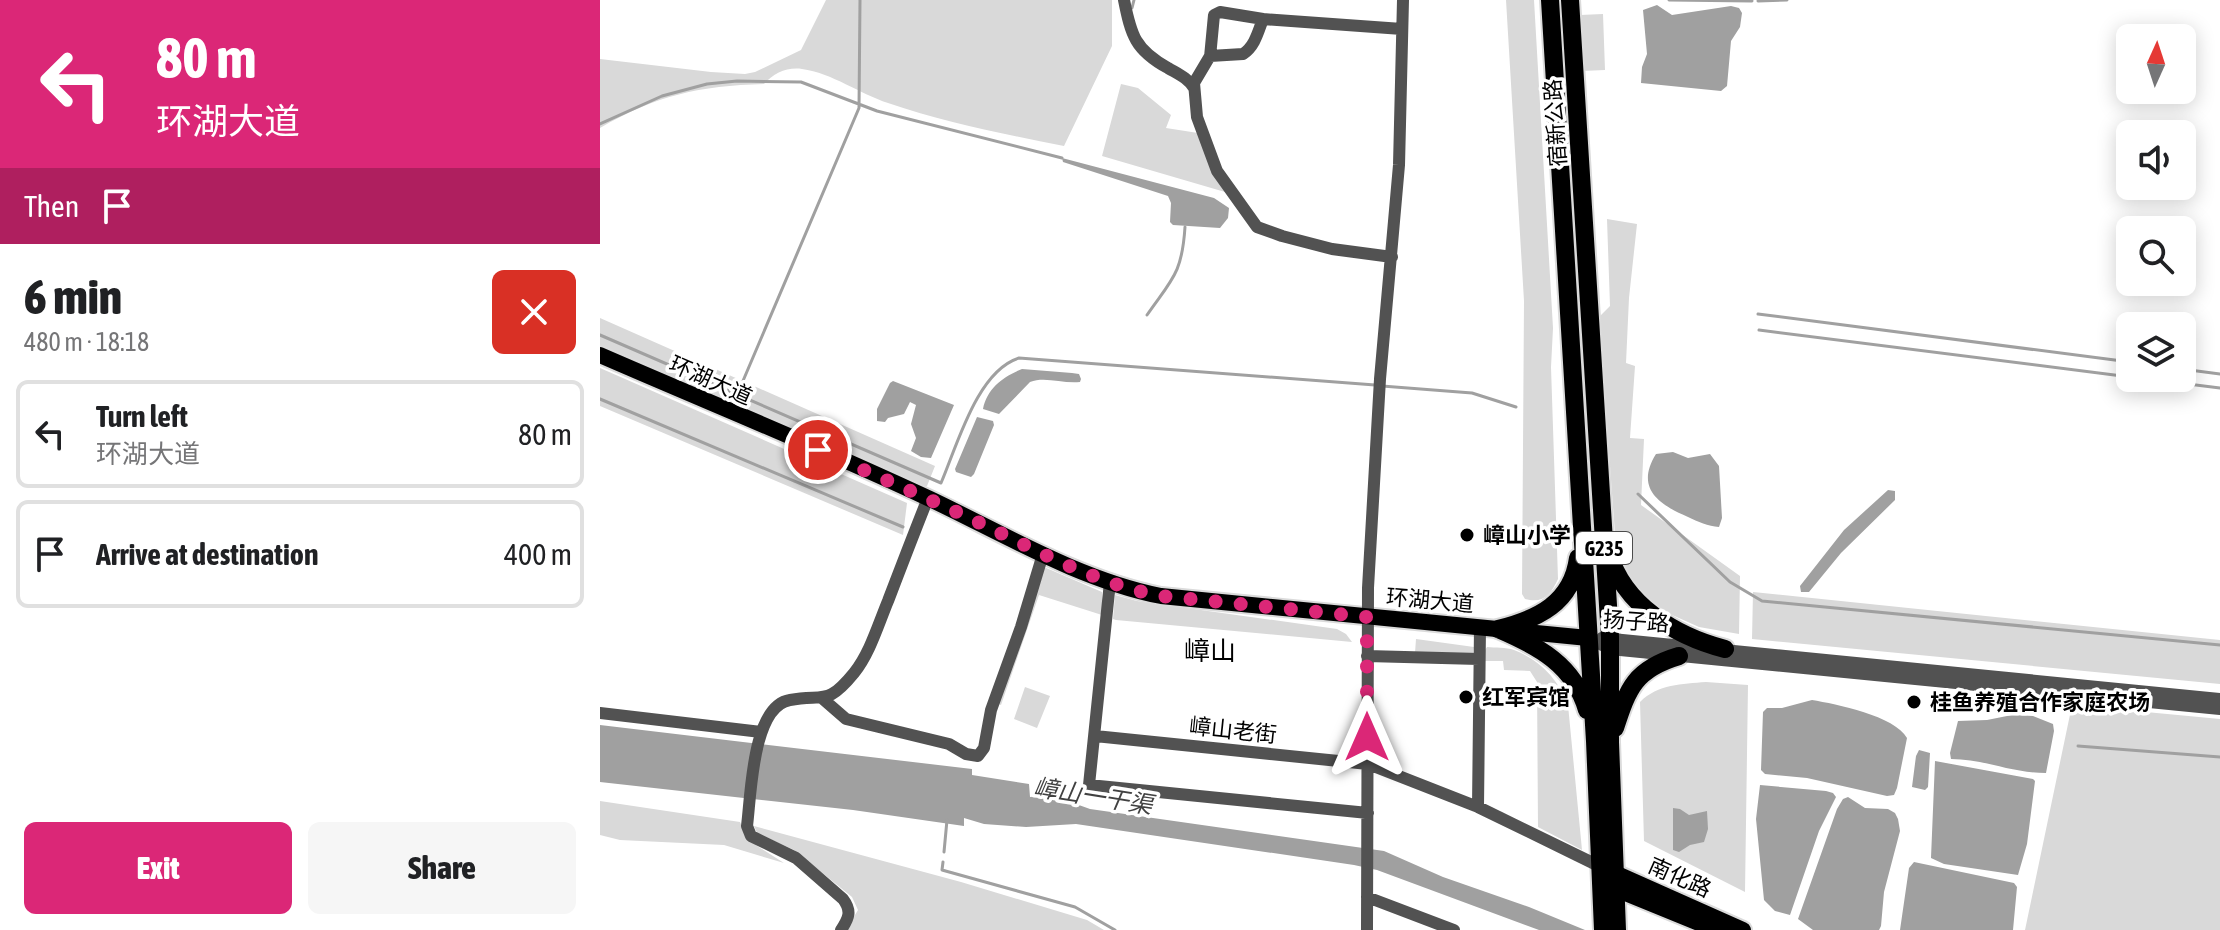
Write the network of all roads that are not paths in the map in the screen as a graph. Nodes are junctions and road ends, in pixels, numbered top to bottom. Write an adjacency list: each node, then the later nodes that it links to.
1 (1124, 0): 8 (street)
2 (1403, 0): 6 (street)
3 (1550, 0): 9 (highway, 宿新公路 / G235)
4 (1570, 0): 10 (highway, 宿新公路 / G235)
5 (1263, 19): 6 (street); 7 (street); 7 (street)
6 (1402, 29): 11 (street)
7 (1210, 57): 8 (street)
8 (1194, 88): 11 (street)
9 (1560, 182): 10 (highway, 宿新公路); 14 (highway, G235)
10 (1583, 182): 15 (highway, G235)
11 (1392, 257): 18 (street)
12 (600, 355): 13 (main road, 环湖大道)
13 (928, 498): 16 (main road, 环湖大道); 26 (street)
14 (1582, 532): 19 (highway); 20 (highway, G235)
15 (1603, 533): 21 (highway, G235); 22 (highway)
16 (1043, 554): 17 (main road, 环湖大道); 26 (street)
17 (1110, 582): 18 (main road, 环湖大道); 31 (street)
18 (1367, 617): 19 (main road, 环湖大道); 23 (street)
19 (1489, 628): 20 (main road, 环湖大道); 25 (street); 32 (highway)
20 (1588, 638): 21 (street, 扬子路); 32 (highway, G235)
21 (1610, 643): 22 (street, 扬子路); 24 (street, 扬子路); 32 (highway, G235)
22 (1725, 649): 27 (street, 扬子路)
23 (1367, 656): 25 (street); 33 (street)
24 (1679, 656): 28 (street, 扬子路); 32 (highway)
25 (1479, 659): 34 (street)
26 (823, 699): 30 (street)
27 (2220, 699)
28 (2220, 709)
29 (600, 713): 30 (street)
30 (760, 735): 39 (street)
31 (1095, 736): 33 (street, 嶂山老街); 35 (street)
32 (1603, 741): 36 (highway, G235)
33 (1368, 764): 34 (street, 嶂山老街); 35 (street)
34 (1478, 807): 36 (street, 嶂山老街)
35 (1368, 816): 37 (street)
36 (1607, 877): 38 (highway, G235); 42 (main road, 南化路); 43 (main road, 南化路)
37 (1367, 892): 40 (street); 41 (street)
38 (1609, 923)
39 (841, 930)
40 (1367, 930)
41 (1454, 930)
42 (1716, 930)
43 (1743, 930)

